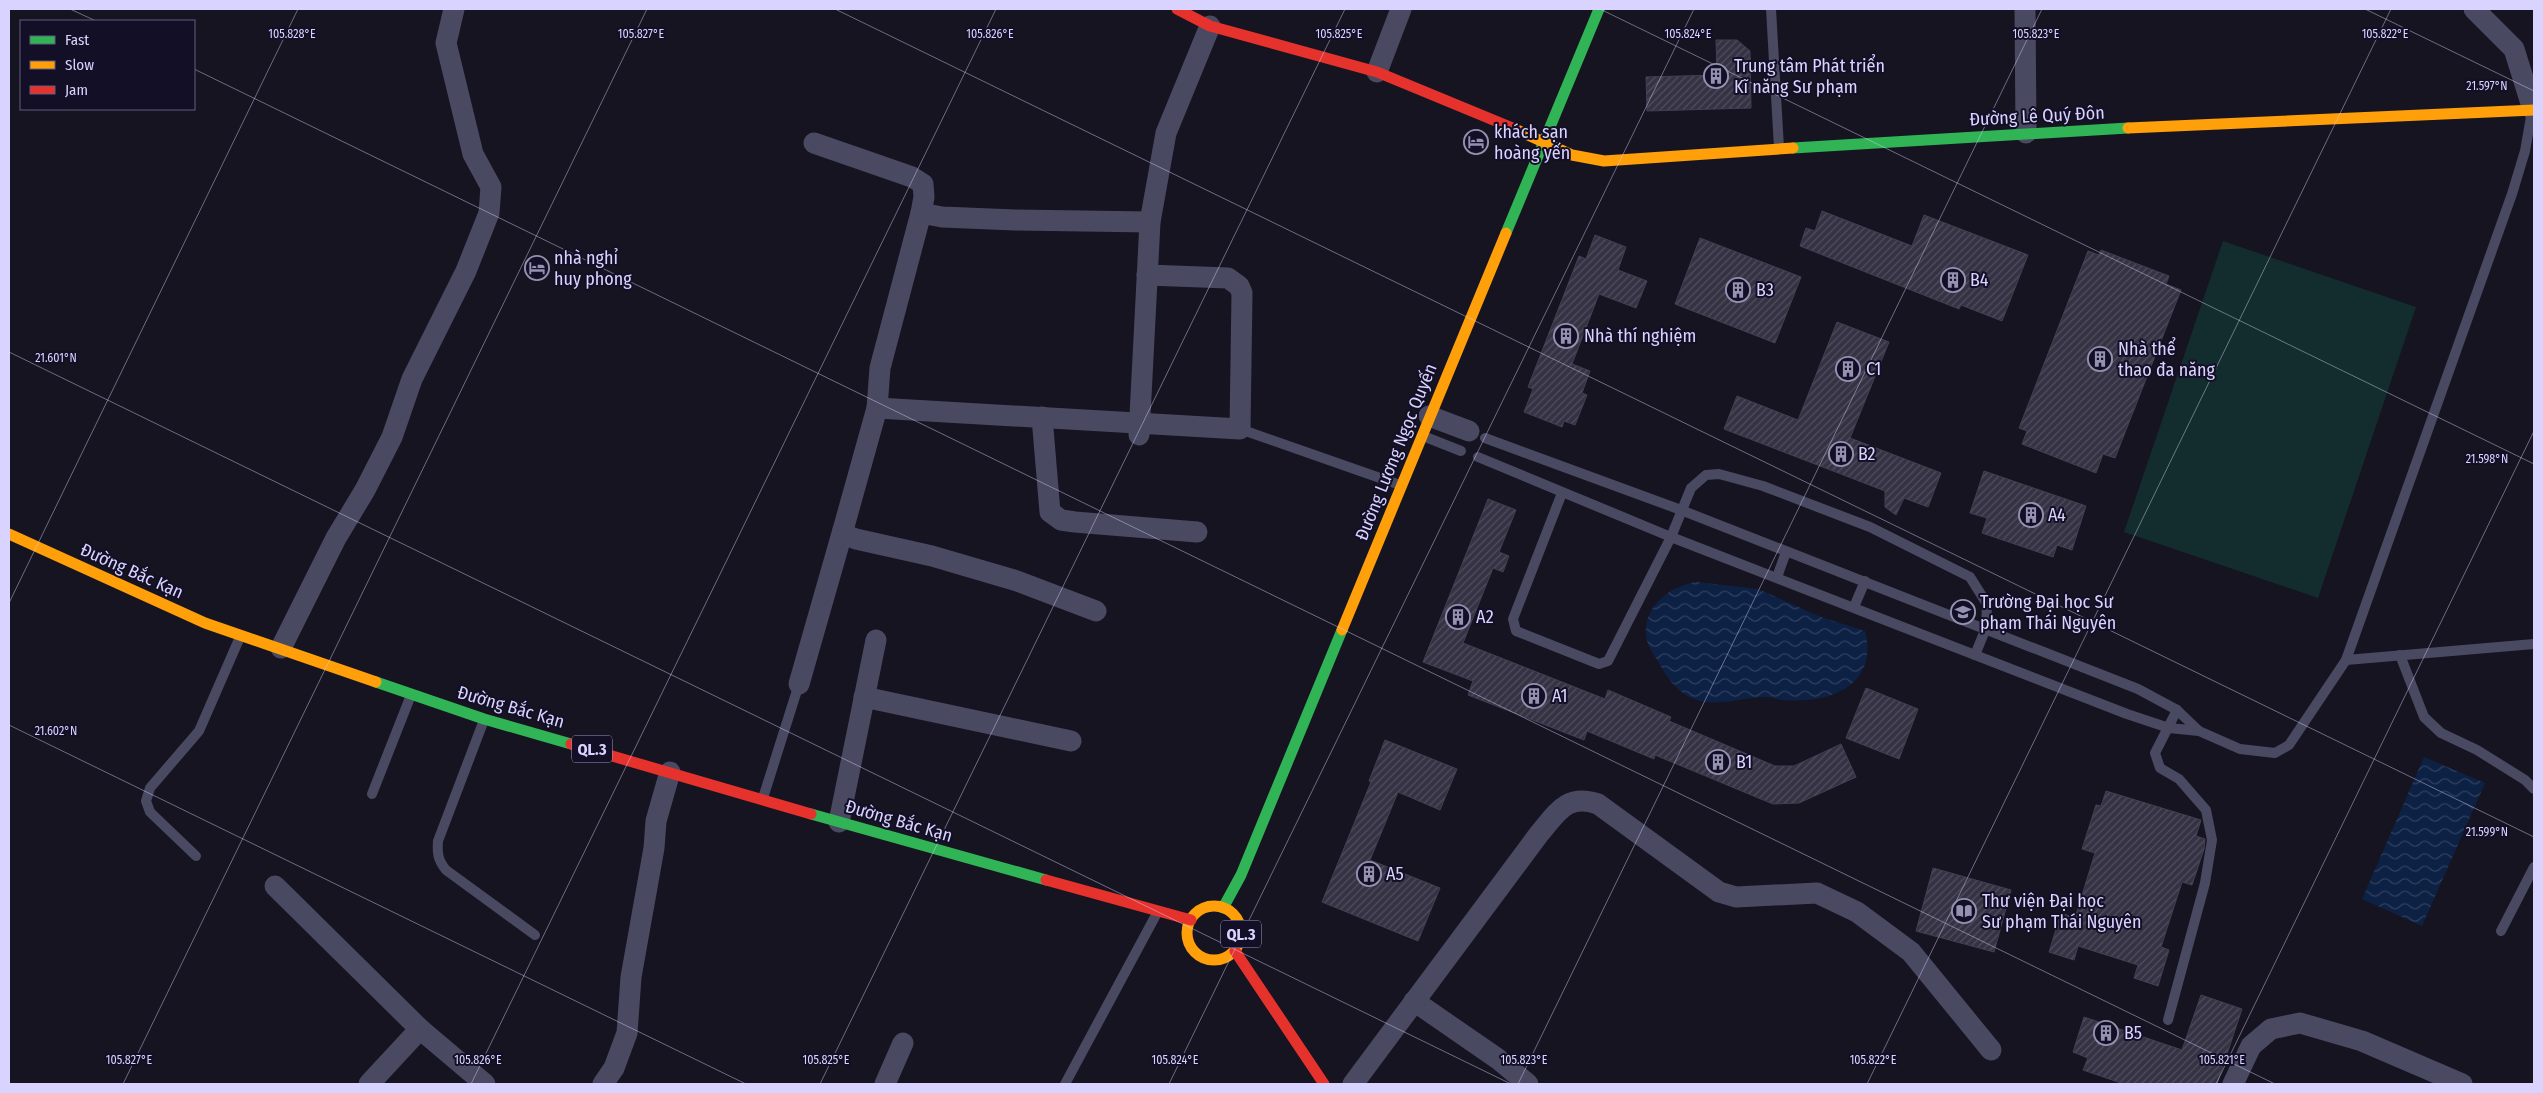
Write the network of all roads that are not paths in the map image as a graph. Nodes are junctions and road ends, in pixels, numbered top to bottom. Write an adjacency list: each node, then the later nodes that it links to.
1 (454, 9): 41 (street)
2 (1177, 9): 8 (main road, Đường Lê Quý Đôn)
3 (1401, 9): 9 (street)
4 (1599, 9): 12 (main road, Đường Lương Ngọc Quyến)
5 (1771, 9): 14 (lane)
6 (2025, 9): 11 (street)
7 (2474, 9): 10 (street)
8 (1210, 26): 9 (main road, Đường Lê Quý Đôn); 16 (street)
9 (1377, 72): 12 (main road, Đường Lê Quý Đôn)
10 (2533, 110): 11 (main road, Đường Lê Quý Đôn); 44 (lane)
11 (2026, 133): 14 (main road, Đường Lê Quý Đôn)
12 (1545, 141): 14 (main road, Đường Lê Quý Đôn); 20 (main road, Đường Lương Ngọc Quyến)
13 (814, 143): 15 (street)
14 (1779, 149)
15 (921, 213): 16 (street); 18 (street)
16 (1150, 222): 17 (street)
17 (1147, 275): 21 (street); 22 (street)
18 (877, 408): 19 (street); 28 (street)
19 (1042, 417): 21 (street); 29 (street)
20 (1426, 426): 23 (street); 25 (main road, Đường Lương Ngọc Quyến)
21 (1139, 429): 22 (street)
22 (1240, 429): 25 (lane)
23 (1472, 440): 27 (lane)
24 (1478, 457): 26 (lane)
25 (1401, 485): 61 (main road, Đường Lương Ngọc Quyến)
26 (1562, 493): 31 (lane); 31 (lane)
27 (1681, 510): 31 (lane); 32 (lane); 37 (lane)
28 (843, 530): 36 (street); 45 (street)
29 (1197, 532)
30 (9, 534): 38 (main road, Đường Bắc Kạn / QL.3)
31 (1671, 537): 33 (lane)
32 (1786, 552): 33 (lane); 34 (lane)
33 (1777, 577): 35 (lane)
34 (1865, 581): 35 (lane); 37 (lane)
35 (1854, 607): 42 (lane)
36 (1096, 611)
37 (1986, 628): 42 (lane); 48 (lane)
38 (241, 635): 41 (main road, Đường Bắc Kạn / QL.3); 58 (lane)
39 (876, 640): 47 (street)
40 (2534, 644): 43 (lane)
41 (280, 648): 46 (main road, Đường Bắc Kạn / QL.3)
42 (1975, 655): 50 (lane)
43 (2400, 655): 44 (lane); 54 (lane)
44 (2346, 660): 51 (lane)
45 (799, 684): 56 (lane)
46 (411, 695): 49 (main road, Đường Bắc Kạn / QL.3); 55 (lane)
47 (864, 697): 52 (street); 57 (street)
48 (2177, 710): 50 (lane); 51 (lane)
49 (484, 719): 53 (main road, Đường Bắc Kạn / QL.3); 65 (lane)
50 (2169, 728): 51 (lane); 68 (lane)
51 (2199, 731)
52 (1071, 741)
53 (670, 772): 56 (main road, Đường Bắc Kạn / QL.3); 74 (street)
54 (2534, 789)
55 (372, 794)
56 (763, 798): 57 (main road, Đường Bắc Kạn / QL.3)
57 (839, 822): 62 (main road, Đường Bắc Kạn / QL.3)
58 (196, 856)
59 (2534, 867): 64 (lane)
60 (275, 886): 69 (street)
61 (1223, 908): 63 (main road, QL.3); 66 (main road, QL.3)
62 (1158, 912): 63 (main road, Đường Bắc Kạn / QL.3); 76 (lane)
63 (1191, 920): 66 (main road, QL.3)
64 (2501, 931)
65 (535, 935)
66 (1235, 951): 77 (main road, QL.3)
67 (1414, 1001): 71 (street); 78 (street); 79 (street)
68 (2168, 1020)
69 (420, 1029): 72 (street); 73 (street)
70 (903, 1043): 75 (street)
71 (1991, 1050)
72 (370, 1084)
73 (485, 1084)
74 (603, 1084)
75 (885, 1084)
76 (1065, 1084)
77 (1324, 1084)
78 (1353, 1084)
79 (1528, 1084)
80 (2233, 1084): 81 (street)
81 (2462, 1084)

